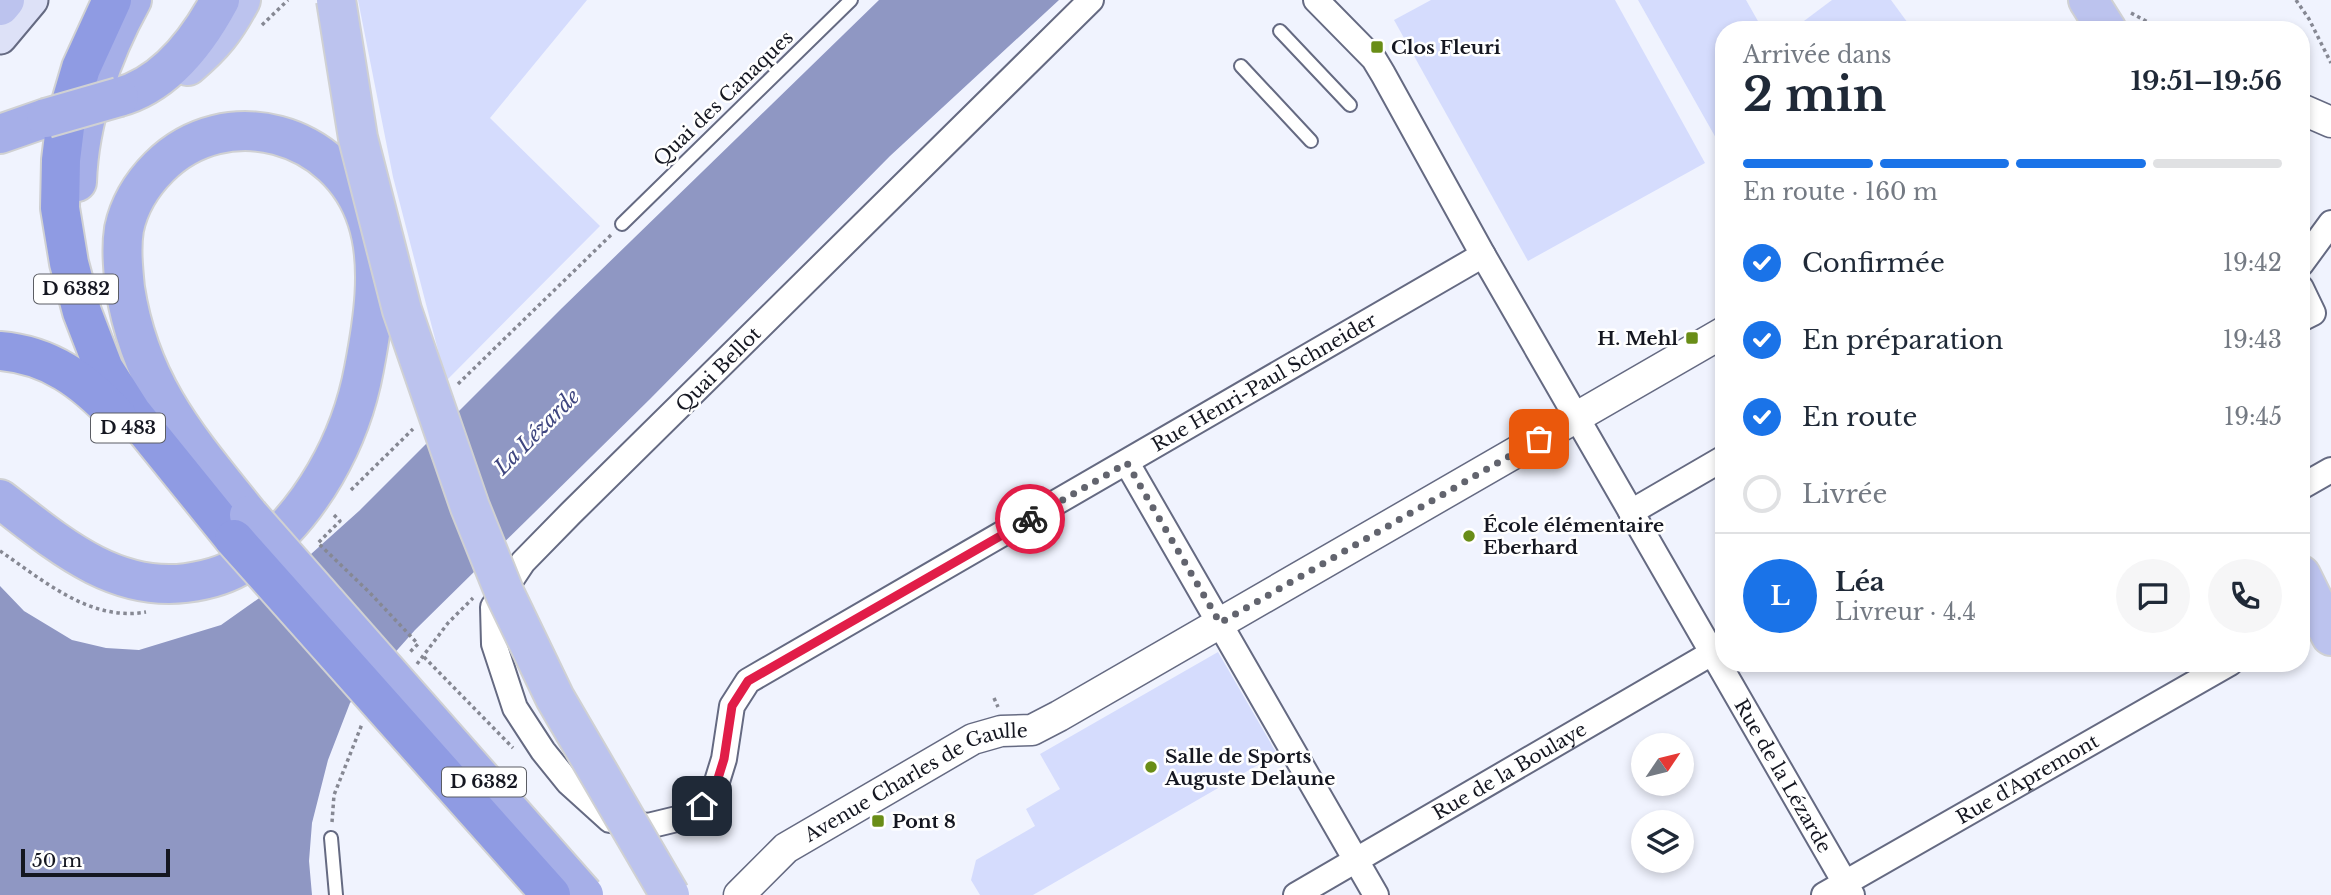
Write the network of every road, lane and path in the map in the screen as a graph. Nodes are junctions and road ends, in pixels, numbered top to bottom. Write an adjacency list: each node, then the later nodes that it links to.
1 (5, 0): 12 (main road)
2 (31, 0): 16 (main road)
3 (111, 0): 39 (highway, D 6382)
4 (132, 0): 39 (highway, D 6382)
5 (220, 0): 19 (highway)
6 (241, 0): 19 (main road)
7 (336, 0): 57 (main road, bridge)
8 (851, 0): 26 (lane, Quai des Canaques)
9 (1091, 0): 49 (street, Quai Bellot)
10 (1316, 0): 28 (street, Rue de la Lézarde)
11 (2296, 0): 17 (path)
12 (0, 6)
13 (2106, 19): 14 (path)
14 (2144, 21)
15 (1280, 31): 20 (lane)
16 (0, 37)
17 (2331, 63)
18 (1241, 66): 24 (lane)
19 (129, 94): 23 (highway, bridge)
20 (1350, 105)
21 (2310, 113): 22 (street)
22 (2331, 122)
23 (0, 134)
24 (1311, 141)
25 (2331, 223): 27 (street)
26 (622, 224)
27 (2310, 252)
28 (1483, 255): 31 (street, Rue de la Lézarde); 32 (street, Rue Henri-Paul Schneider)
29 (1715, 337): 31 (street, Avenue Charles de Gaulle)
30 (0, 351): 39 (highway, D 483)
31 (1577, 418): 38 (street, Rue de la Lézarde); 41 (street, Avenue Charles de Gaulle)
32 (1127, 463): 41 (street); 49 (street, Rue Henri-Paul Schneider)
33 (1715, 463): 38 (street)
34 (2331, 470): 35 (street)
35 (2310, 482)
36 (0, 499): 39 (highway)
37 (330, 511): 43 (path)
38 (1631, 512): 44 (street, Rue de la Lézarde)
39 (241, 527): 54 (highway, D 6382, bridge); 56 (highway, D 6382, bridge)
40 (2310, 603): 42 (main road)
41 (1220, 623): 51 (street); 60 (street, Avenue Charles de Gaulle)
42 (2317, 624)
43 (418, 643)
44 (1715, 645)
45 (1715, 652): 51 (street, Rue de la Boulaye)
46 (1729, 672): 52 (street, Rue de la Lézarde)
47 (2216, 672): 52 (street, Rue d'Apremont)
48 (387, 694): 55 (lane)
49 (568, 782)
50 (331, 838): 53 (lane)
51 (1356, 860): 61 (street, Rue de la Boulaye); 62 (street)
52 (1840, 891)
53 (335, 895)
54 (551, 895)
55 (564, 895)
56 (584, 895)
57 (670, 895)
58 (689, 895): 59 (street)
59 (695, 895)
60 (739, 895)
61 (1296, 895)
62 (1376, 895)

